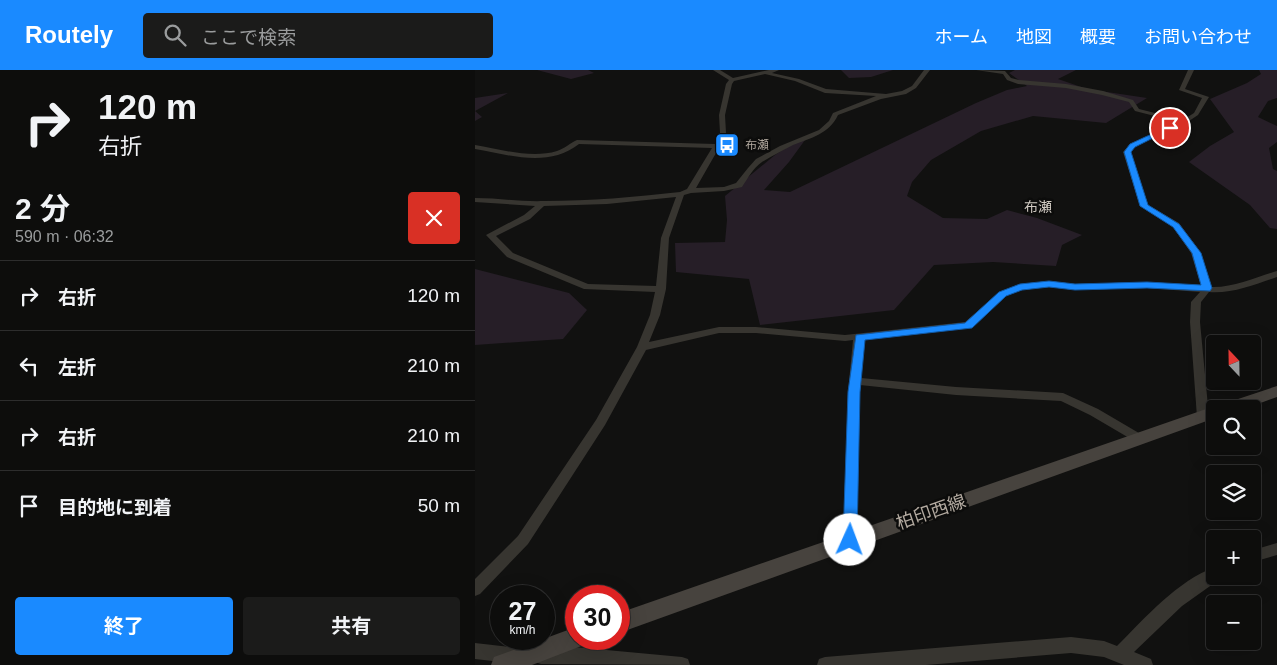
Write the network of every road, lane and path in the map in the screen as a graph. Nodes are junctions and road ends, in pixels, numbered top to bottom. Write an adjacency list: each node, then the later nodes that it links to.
1 (716, 70): 7 (street)
2 (776, 70): 6 (street)
3 (927, 70): 8 (street)
4 (979, 70): 9 (street)
5 (1191, 70): 9 (street)
6 (762, 71): 7 (street); 8 (street)
7 (733, 80): 10 (street)
8 (887, 96): 12 (street)
9 (1184, 122): 16 (street)
10 (717, 146): 11 (street); 12 (street)
11 (475, 147)
12 (685, 193): 14 (street); 17 (street)
13 (475, 200): 14 (street)
14 (541, 204): 17 (street)
15 (1277, 274): 16 (street)
16 (1207, 288): 18 (street); 22 (street)
17 (661, 289): 19 (street)
18 (859, 337): 19 (street); 20 (street)
19 (642, 347): 30 (street)
20 (855, 381): 25 (street); 26 (street)
21 (1277, 391): 23 (main road)
22 (1207, 400)
23 (1252, 400)
24 (1206, 416): 25 (main road, 柏印西線)
25 (1140, 438): 26 (main road, 柏印西線)
26 (850, 540): 31 (main road, 柏印西線)
27 (1277, 549): 28 (street)
28 (1261, 554)
29 (1206, 579): 34 (street)
30 (475, 589)
31 (630, 619)
32 (565, 642): 35 (main road)
33 (475, 651): 35 (street)
34 (1120, 654): 38 (street); 39 (street)
35 (525, 657): 36 (main road); 37 (street)
36 (502, 665)
37 (682, 665)
38 (825, 665)
39 (1145, 665)

